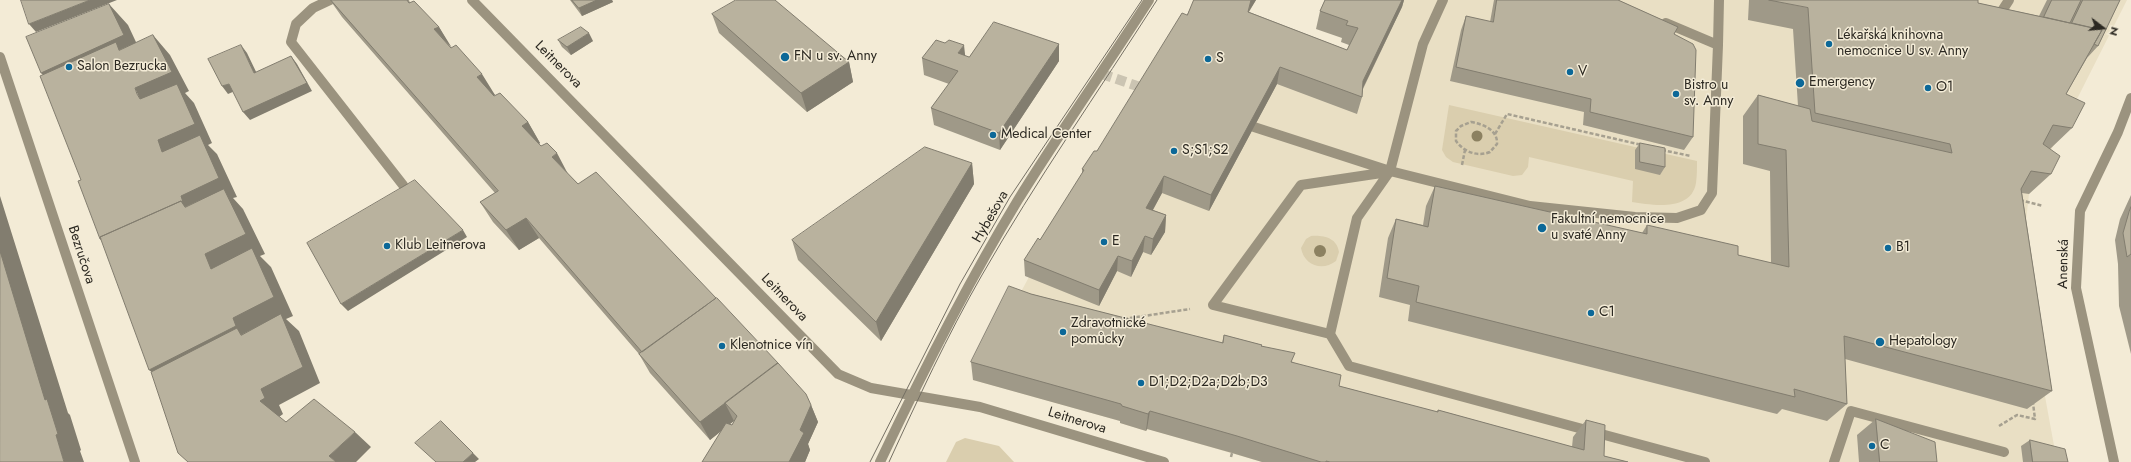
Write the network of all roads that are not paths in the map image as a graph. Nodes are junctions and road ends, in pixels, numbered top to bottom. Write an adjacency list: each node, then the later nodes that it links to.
1 (330, 0): 14 (street)
2 (472, 0): 16 (street, Leitnerova)
3 (1149, 0): 16 (street, Hybešova)
4 (1443, 0): 13 (street)
5 (1719, 0): 9 (street)
6 (2009, 0): 7 (street)
7 (1983, 14)
8 (1655, 18): 9 (street)
9 (1718, 45): 13 (street)
10 (0, 57): 18 (street, Bezručova)
11 (2131, 98): 23 (street, Anenská)
12 (1254, 127): 13 (street)
13 (1390, 171): 15 (street); 15 (street)
14 (403, 185)
15 (1330, 334): 21 (street)
16 (912, 395): 19 (street, Hybešova); 20 (street, Leitnerova)
17 (2004, 452): 22 (street)
18 (135, 462)
19 (880, 462)
20 (1164, 462)
21 (1705, 462)
22 (1834, 462)
23 (2114, 462)

